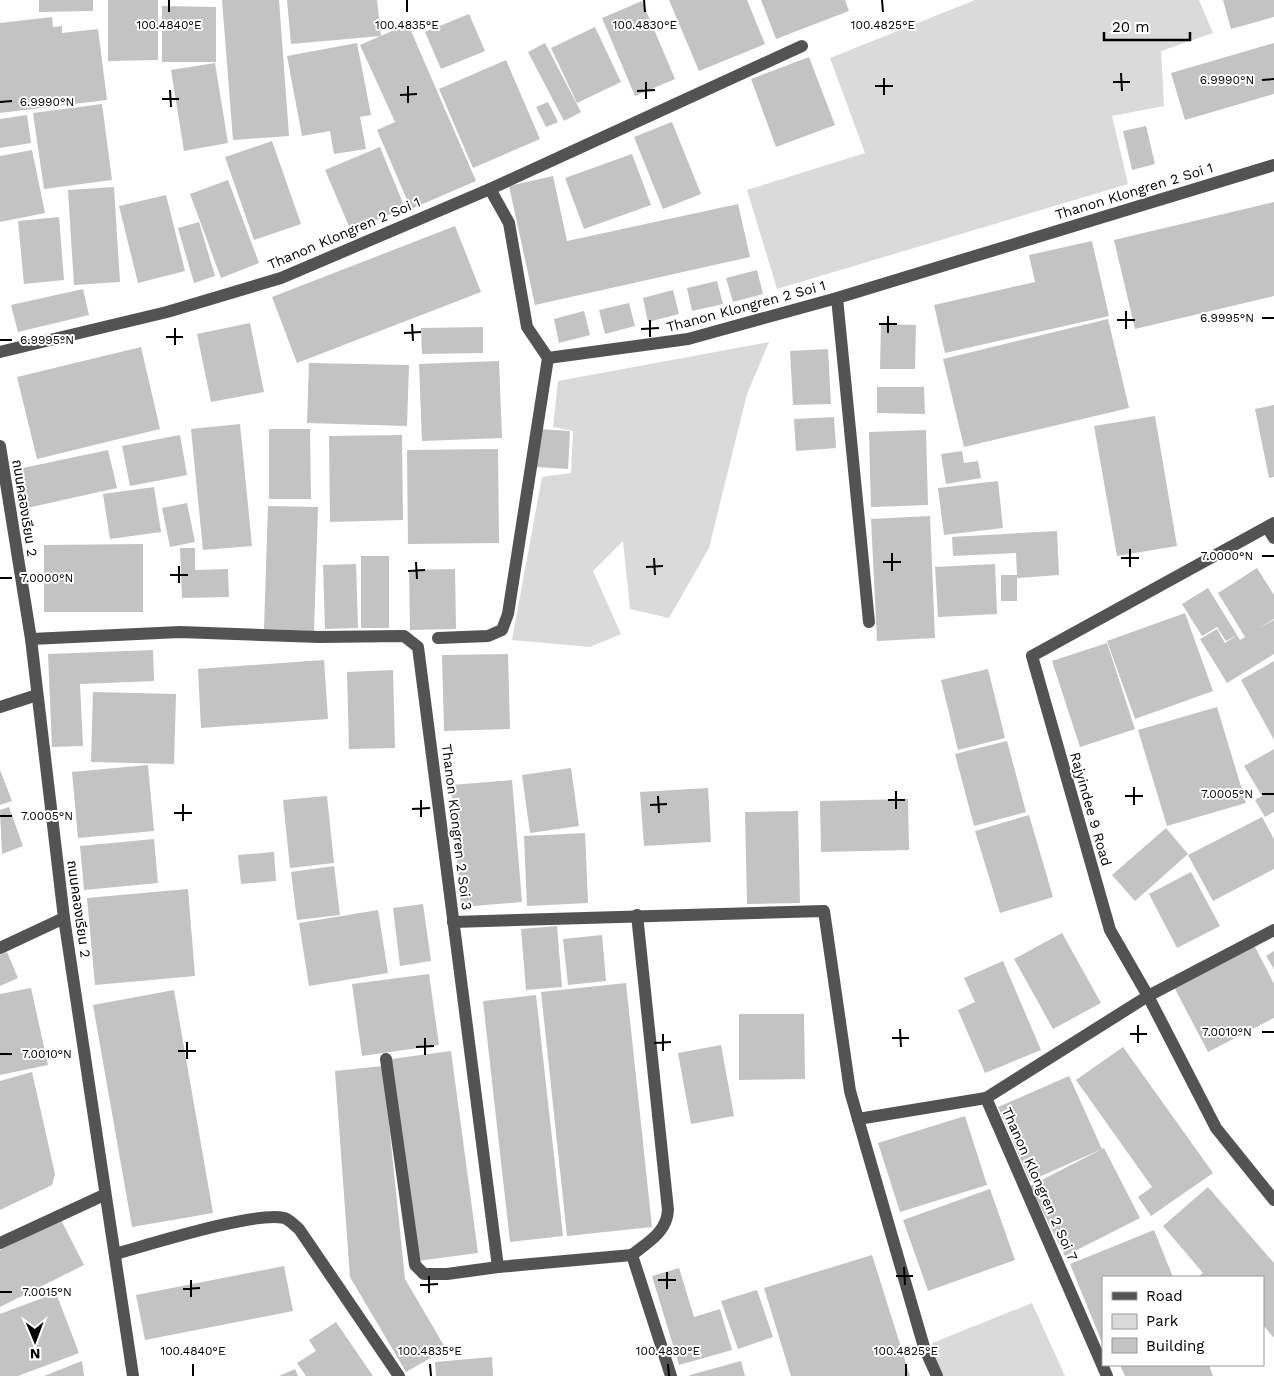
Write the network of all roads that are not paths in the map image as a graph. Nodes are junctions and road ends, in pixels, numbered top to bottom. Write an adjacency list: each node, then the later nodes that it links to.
1 (802, 46): 3 (street, Thanon Klongren 2 Soi 1)
2 (1274, 165): 4 (street, Thanon Klongren 2 Soi 1)
3 (490, 189): 5 (street, Thanon Klongren 2 Soi 1); 6 (street)
4 (837, 298): 6 (street, Thanon Klongren 2 Soi 1); 10 (street)
5 (0, 352)
6 (548, 358): 11 (street)
7 (0, 446): 12 (street, ถนนคลองเรียน 2)
8 (1270, 525): 9 (street); 20 (street, Rajyindee 9 Road)
9 (1274, 538)
10 (869, 622)
11 (438, 638)
12 (31, 639): 13 (street, ถนนคลองเรียน 2); 17 (street, Thanon Klongren 2 Soi 3)
13 (37, 695): 14 (street); 16 (street, ถนนคลองเรียน 2)
14 (0, 707)
15 (637, 915): 17 (street); 23 (street); 28 (street)
16 (64, 918): 19 (street); 24 (street, ถนนคลองเรียน 2)
17 (453, 922): 29 (street, Thanon Klongren 2 Soi 3)
18 (1274, 930): 20 (street, Thanon Klongren 2 Soi 7)
19 (0, 948)
20 (1148, 996): 22 (street, Thanon Klongren 2 Soi 7); 25 (street, Rajyindee 9 Road)
21 (386, 1059): 29 (street)
22 (986, 1098): 23 (street); 30 (street, Thanon Klongren 2 Soi 7)
23 (858, 1119): 34 (street)
24 (104, 1195): 26 (street); 27 (street, ถนนคลองเรียน 2)
25 (1274, 1200)
26 (0, 1243)
27 (115, 1254): 31 (street, ถนนคลองเรียน 2); 32 (street)
28 (632, 1255): 29 (street); 33 (street)
29 (498, 1267)
30 (1102, 1365)
31 (133, 1376)
32 (400, 1376)
33 (671, 1376)
34 (937, 1376)

